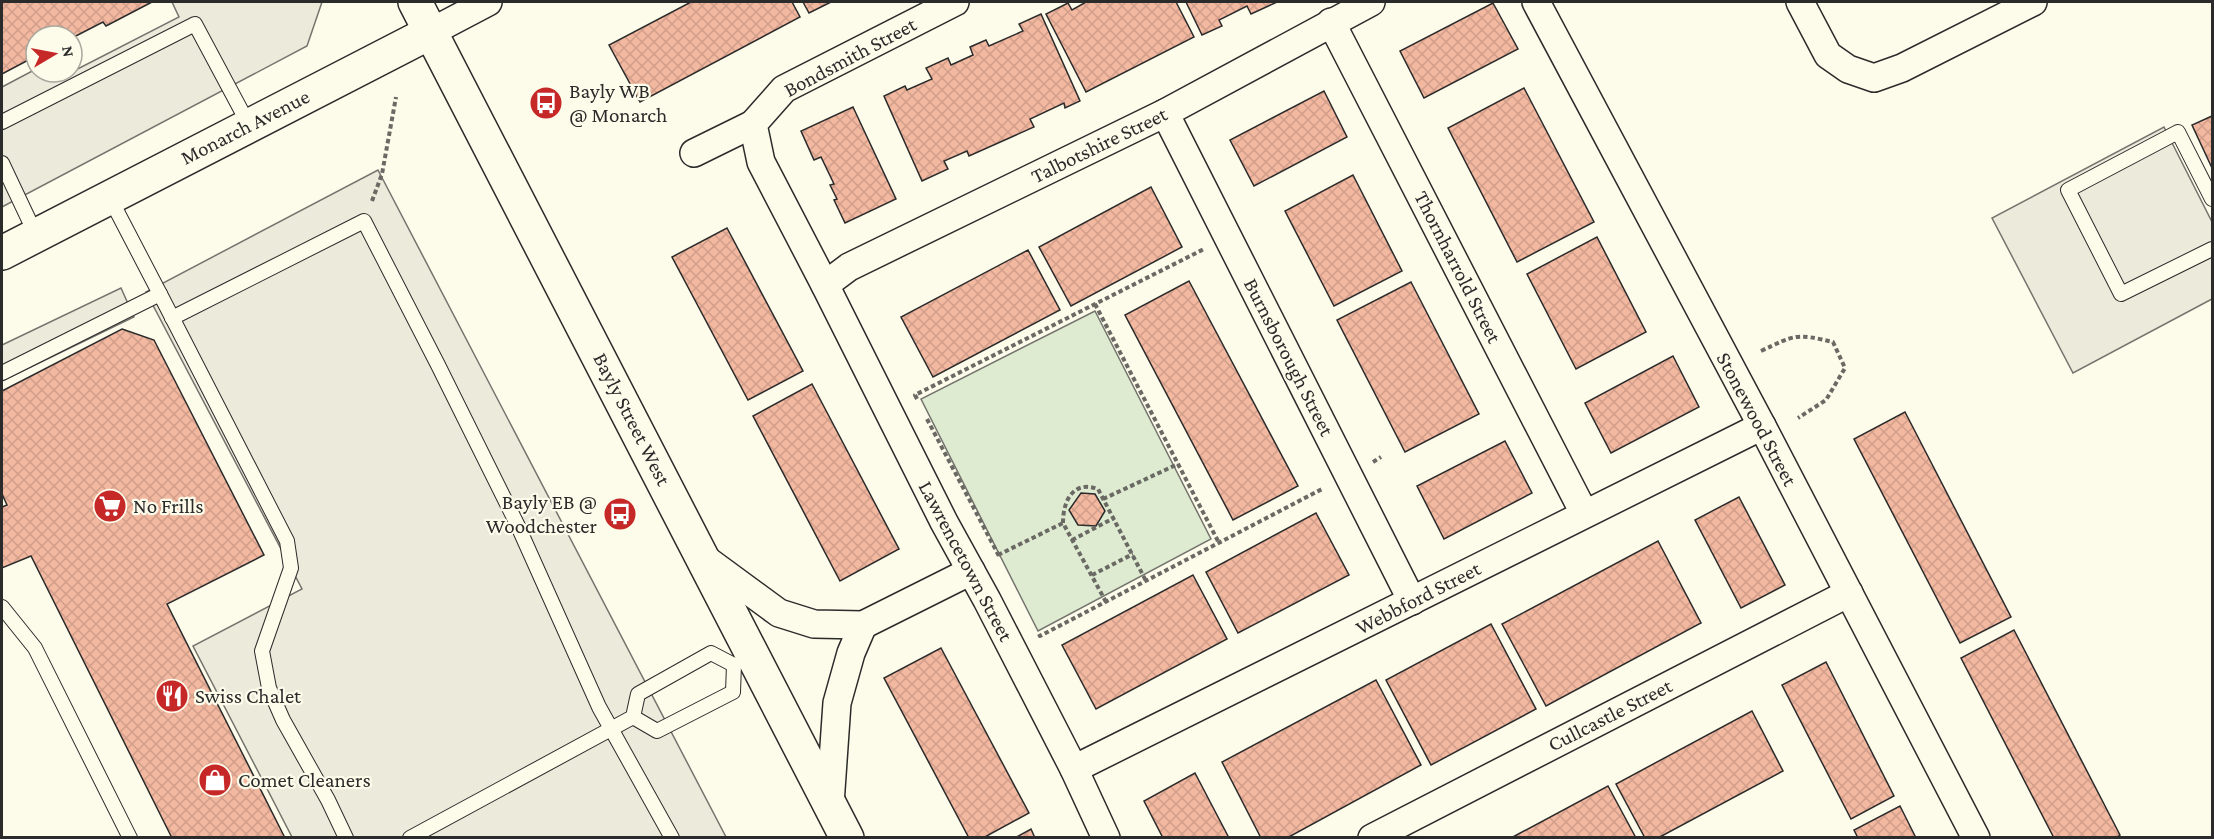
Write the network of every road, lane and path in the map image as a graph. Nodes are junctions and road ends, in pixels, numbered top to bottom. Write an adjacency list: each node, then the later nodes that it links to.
1 (415, 2): 9 (main road, Bayly Street West)
2 (488, 2): 9 (street, Monarch Avenue)
3 (955, 2): 13 (street, Bondsmith Street)
4 (1371, 2): 8 (street, Talbotshire Street)
5 (1536, 2): 33 (street, Stonewood Street)
6 (1800, 2): 7 (street)
7 (2033, 2)
8 (1331, 22): 11 (street, Talbotshire Street); 38 (street, Thornharrold Street)
9 (431, 32): 14 (main road, Monarch Avenue); 45 (main road, Bayly Street West)
10 (396, 97): 19 (path)
11 (1165, 113): 21 (street, Burnsborough Street); 24 (street, Talbotshire Street)
12 (2, 122): 14 (lane)
13 (753, 124): 15 (street, Bondsmith Street); 24 (street)
14 (249, 126): 17 (main road, Monarch Avenue)
15 (694, 153)
16 (2, 163): 20 (lane)
17 (110, 197): 20 (main road, Monarch Avenue); 25 (lane)
18 (2212, 199): 22 (lane)
19 (364, 221): 27 (lane); 58 (lane)
20 (36, 235): 23 (main road, Monarch Avenue)
21 (1228, 237): 26 (path); 36 (street, Burnsborough Street)
22 (2212, 249)
23 (2, 253)
24 (825, 285): 47 (street, Lawrencetown Street)
25 (160, 294): 27 (lane); 29 (lane)
26 (1095, 304): 30 (path); 35 (path)
27 (172, 318): 62 (lane)
28 (1761, 351): 32 (path)
29 (2, 373)
30 (920, 405)
31 (926, 416): 44 (path)
32 (1798, 418)
33 (1762, 426): 38 (street, Webbford Street); 50 (street, Stonewood Street)
34 (1381, 458): 36 (path)
35 (1178, 464): 37 (path); 42 (path)
36 (1350, 475): 42 (path); 51 (street, Burnsborough Street)
37 (1103, 500): 39 (path); 40 (path)
38 (1584, 513): 51 (street, Webbford Street)
39 (1114, 518): 41 (path); 43 (path)
40 (1063, 523): 41 (path); 44 (path)
41 (1072, 540): 48 (path)
42 (1219, 543): 49 (path)
43 (1133, 554): 48 (path); 49 (path)
44 (998, 555): 46 (path)
45 (704, 558): 54 (street); 56 (main road, Bayly Street West)
46 (1002, 563)
47 (971, 571): 54 (street); 59 (street, Lawrencetown Street)
48 (1092, 575): 52 (path)
49 (1146, 581): 52 (path)
50 (1849, 593): 67 (street, Cullcastle Street); 68 (street, Stonewood Street)
51 (1412, 601): 59 (street, Webbford Street)
52 (1106, 602): 55 (path)
53 (2, 607): 61 (lane)
54 (863, 625): 60 (street)
55 (1035, 626)
56 (744, 660): 57 (lane); 57 (lane); 60 (main road, Bayly Street West)
57 (633, 717): 58 (lane)
58 (612, 730): 63 (lane); 64 (lane)
59 (1074, 769): 66 (street, Lawrencetown Street)
60 (830, 804): 65 (main road, Bayly Street West)
61 (130, 837)
62 (346, 837)
63 (410, 837)
64 (672, 837)
65 (847, 837)
66 (1106, 837)
67 (1372, 837)
68 (1976, 837)

